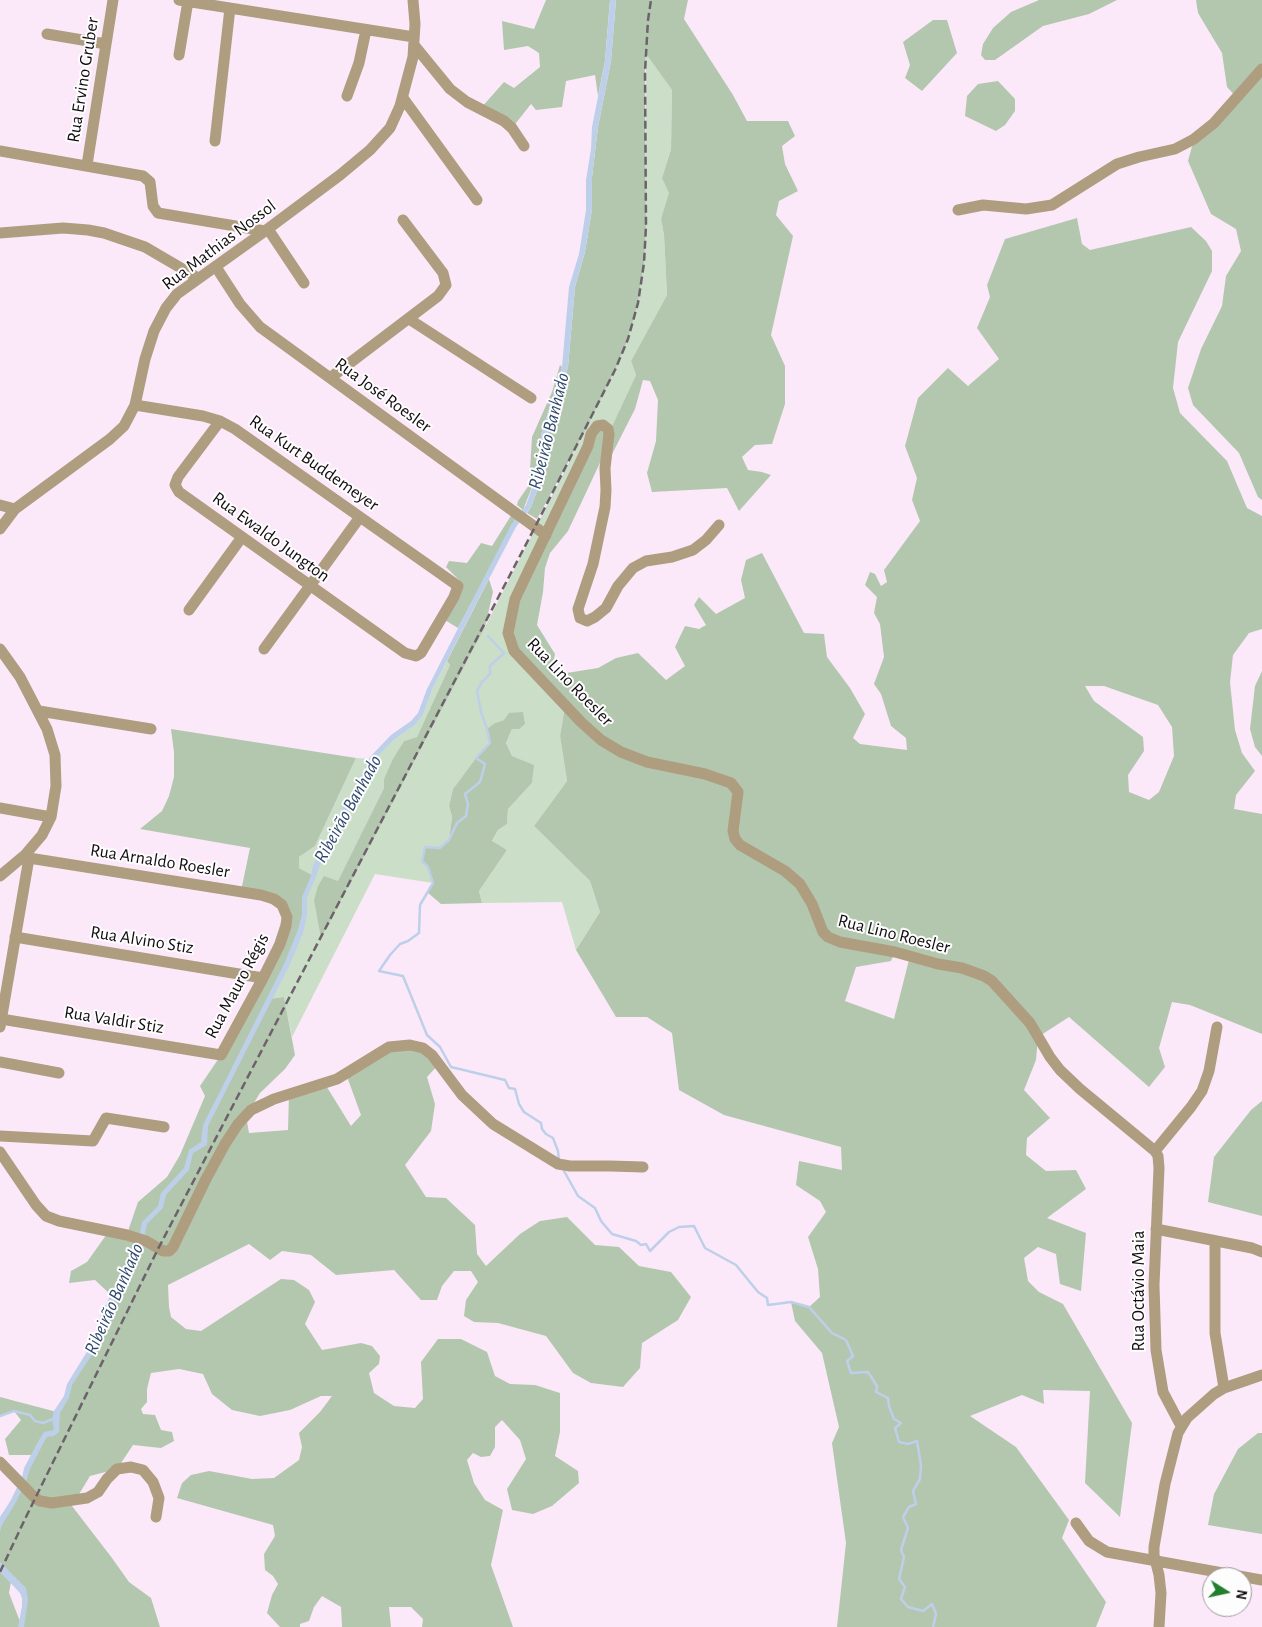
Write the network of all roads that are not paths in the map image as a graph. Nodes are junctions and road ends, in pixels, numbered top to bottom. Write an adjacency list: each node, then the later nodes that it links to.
1 (113, 0): 8 (street, Rua Ervino Gruber)
2 (413, 0): 7 (street, Rua Mathias Nossol)
3 (183, 1): 4 (street); 9 (street)
4 (230, 8): 5 (street); 13 (street)
5 (366, 30): 7 (street); 11 (street)
6 (47, 34): 8 (street)
7 (414, 41): 12 (street, Rua Mathias Nossol); 14 (street)
8 (106, 44): 16 (street, Rua Ervino Gruber)
9 (179, 55)
10 (1262, 69): 18 (street)
11 (347, 96)
12 (403, 98): 17 (street); 20 (street, Rua Mathias Nossol)
13 (215, 141)
14 (524, 146)
15 (0, 151): 16 (street)
16 (87, 165): 20 (street)
17 (477, 200)
18 (958, 210)
19 (403, 220): 25 (street)
20 (267, 230): 22 (street, Rua Mathias Nossol); 24 (street)
21 (0, 233): 23 (street)
22 (216, 267): 23 (street, Rua Mathias Nossol); 26 (street, Rua José Roesler)
23 (198, 278): 28 (street, Rua Mathias Nossol)
24 (304, 283)
25 (409, 319): 26 (street); 27 (street)
26 (330, 378): 35 (street, Rua José Roesler)
27 (532, 398)
28 (135, 404): 29 (street, Rua Kurt Buddemeyer); 31 (street, Rua Mathias Nossol)
29 (220, 421): 32 (street, Rua Kurt Buddemeyer); 36 (street, Rua Ewaldo Jungton)
30 (0, 505): 31 (street)
31 (15, 509): 34 (street, Rua Mathias Nossol)
32 (360, 517): 37 (street); 41 (street, Rua Kurt Buddemeyer)
33 (719, 525): 35 (street, Rua Lino Roesler)
34 (0, 529)
35 (546, 534): 60 (street, Rua Lino Roesler)
36 (242, 537): 37 (street, Rua Ewaldo Jungton); 38 (street)
37 (310, 586): 40 (street); 41 (street, Rua Ewaldo Jungton)
38 (189, 610)
39 (0, 649): 42 (street)
40 (264, 649)
41 (416, 656)
42 (5, 666): 43 (street)
43 (39, 711): 44 (street); 46 (street)
44 (151, 729)
45 (0, 808): 46 (street)
46 (51, 817): 47 (street)
47 (27, 857): 48 (street); 49 (street, Rua Arnaldo Roesler); 50 (street)
48 (0, 876)
49 (282, 905): 51 (street, Rua Mauro Régis)
50 (15, 937): 51 (street, Rua Alvino Stiz); 52 (street)
51 (263, 978): 54 (street, Rua Mauro Régis)
52 (1, 1023): 54 (street, Rua Valdir Stiz)
53 (1217, 1027): 60 (street)
54 (221, 1055)
55 (0, 1062): 56 (street)
56 (60, 1073)
57 (164, 1127): 58 (street)
58 (0, 1136)
59 (0, 1152): 61 (street)
60 (1155, 1152): 62 (street, Rua Octávio Maia)
61 (643, 1167)
62 (1156, 1229): 63 (street); 67 (street, Rua Octávio Maia)
63 (1215, 1241): 64 (street); 66 (street)
64 (1262, 1252)
65 (1260, 1377): 66 (street)
66 (1224, 1388): 67 (street)
67 (1181, 1426): 71 (street)
68 (0, 1462): 69 (street)
69 (156, 1517)
70 (1076, 1524): 71 (street)
71 (1156, 1561): 72 (street); 73 (street)
72 (1262, 1580)
73 (1158, 1627)

